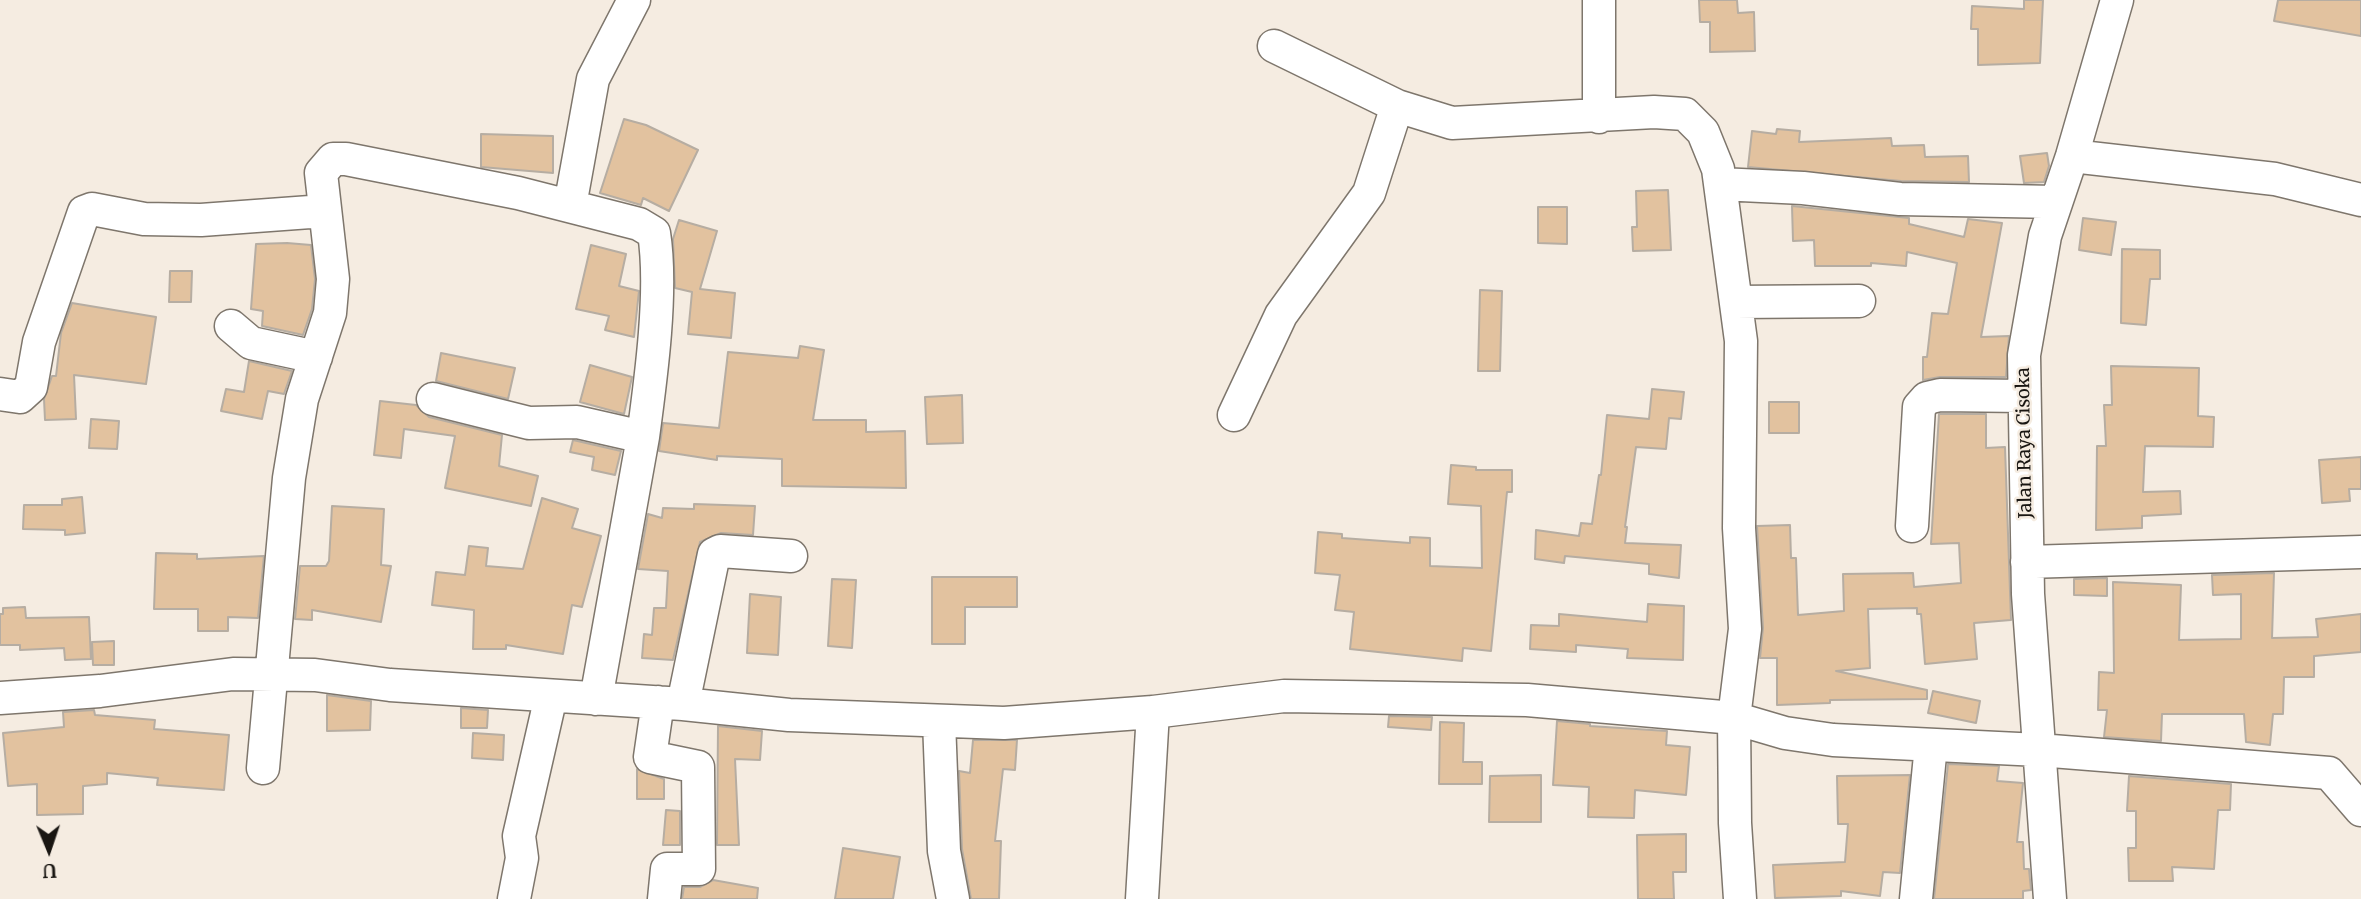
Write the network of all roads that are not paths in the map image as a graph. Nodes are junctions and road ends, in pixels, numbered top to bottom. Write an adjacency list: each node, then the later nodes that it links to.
1 (634, 0): 11 (street)
2 (1599, 0): 6 (street)
3 (2117, 0): 7 (street, Jalan Raya Cisoka)
4 (1274, 46): 5 (street)
5 (1397, 106): 6 (street); 20 (street)
6 (1599, 117): 8 (street)
7 (2072, 156): 9 (street); 10 (street, Jalan Raya Cisoka)
8 (1720, 184): 10 (street); 14 (street)
9 (2361, 200)
10 (2056, 202): 18 (street, Jalan Raya Cisoka)
11 (570, 206): 12 (street); 21 (street)
12 (324, 211): 16 (street); 17 (street)
13 (1859, 301): 14 (street)
14 (1736, 302): 32 (street)
15 (231, 326): 16 (street)
16 (316, 357): 26 (street)
17 (0, 394)
18 (2024, 396): 22 (street); 25 (street, Jalan Raya Cisoka)
19 (433, 399): 21 (street)
20 (1234, 415)
21 (643, 437): 29 (street)
22 (1912, 526)
23 (2361, 552): 25 (street)
24 (791, 556): 30 (street)
25 (2027, 562): 35 (street, Jalan Raya Cisoka)
26 (269, 675): 27 (street); 28 (street); 36 (street)
27 (551, 696): 29 (street); 38 (street)
28 (0, 698)
29 (596, 699): 30 (street)
30 (671, 703): 33 (street); 39 (street)
31 (1153, 712): 32 (street); 33 (street); 41 (street)
32 (1734, 718): 34 (street); 42 (street)
33 (939, 721): 40 (street)
34 (1931, 745): 35 (street); 43 (street)
35 (2039, 750): 37 (street); 44 (street, Jalan Raya Cisoka)
36 (262, 768)
37 (2361, 810)
38 (513, 899)
39 (664, 899)
40 (953, 899)
41 (1142, 899)
42 (1740, 899)
43 (1916, 899)
44 (2050, 899)

